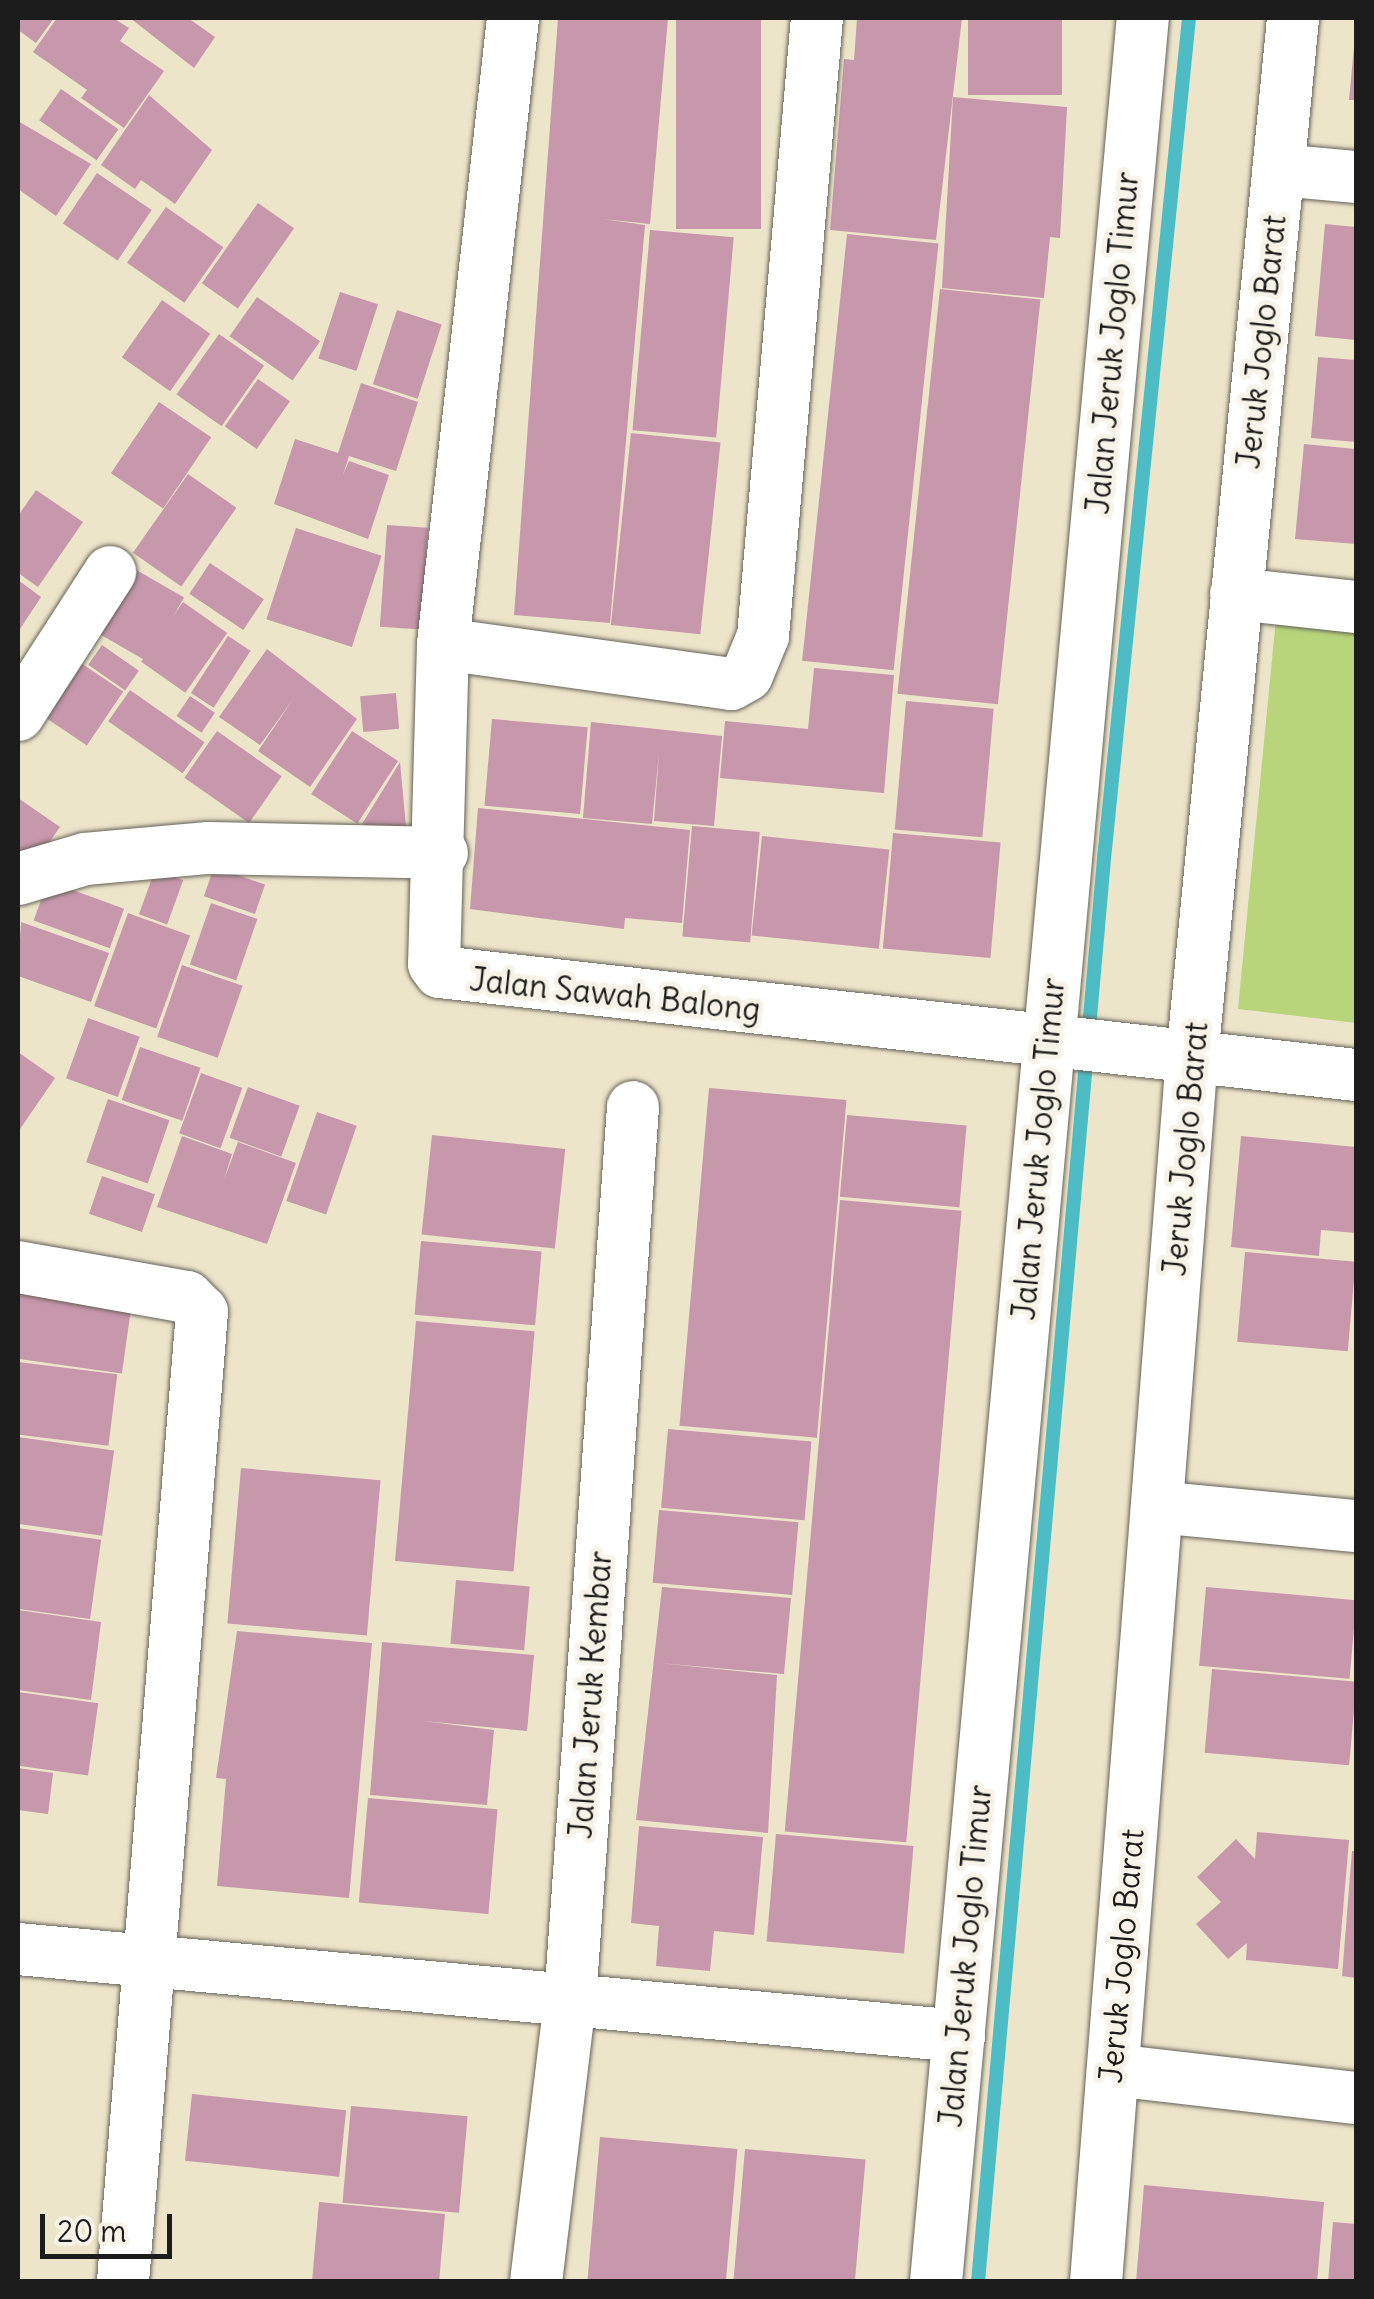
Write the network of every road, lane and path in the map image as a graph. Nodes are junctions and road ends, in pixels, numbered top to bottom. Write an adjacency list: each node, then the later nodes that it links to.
1 (513, 18): 10 (street)
2 (817, 18): 10 (street)
3 (1143, 18): 14 (street, Jalan Jeruk Joglo Timur)
4 (1293, 18): 5 (street, Jeruk Joglo Barat)
5 (1279, 170): 6 (street); 8 (street, Jeruk Joglo Barat)
6 (1356, 177)
7 (110, 572): 11 (street)
8 (1236, 594): 9 (street); 15 (street, Jeruk Joglo Barat)
9 (1356, 607)
10 (443, 644): 12 (street)
11 (18, 715)
12 (442, 853): 13 (street); 14 (street, Jalan Sawah Balong)
13 (18, 878)
14 (1066, 1042): 15 (street, Jalan Sawah Balong); 24 (street, Jalan Jeruk Joglo Timur)
15 (1176, 1056): 16 (street, Jalan Sawah Balong); 19 (street, Jeruk Joglo Barat)
16 (1356, 1075)
17 (633, 1108): 23 (street, Jalan Jeruk Kembar)
18 (18, 1267): 22 (street)
19 (1158, 1507): 20 (street); 25 (street, Jeruk Joglo Barat)
20 (1356, 1526)
21 (18, 1949): 22 (street)
22 (150, 1960): 23 (street); 27 (street)
23 (570, 2001): 24 (street); 28 (street, Jalan Jeruk Kembar)
24 (959, 2036): 29 (street, Jalan Jeruk Joglo Timur)
25 (1113, 2070): 26 (street); 30 (street, Jeruk Joglo Barat)
26 (1356, 2098)
27 (123, 2282)
28 (536, 2282)
29 (936, 2282)
30 (1096, 2282)

